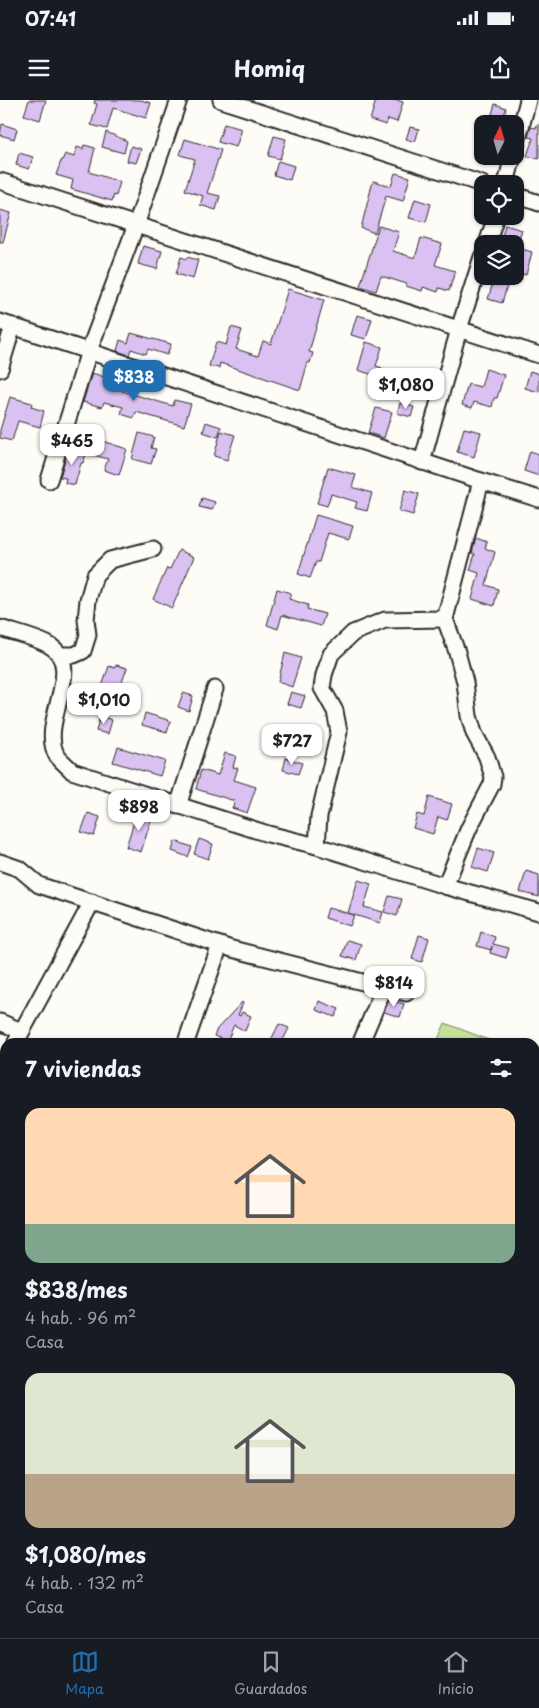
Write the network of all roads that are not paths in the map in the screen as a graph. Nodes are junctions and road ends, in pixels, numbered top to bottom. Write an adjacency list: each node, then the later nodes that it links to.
1 (179, 100): 9 (street)
2 (221, 100): 6 (street)
3 (528, 100): 4 (street)
4 (524, 115)
5 (0, 181): 9 (street)
6 (474, 181)
7 (524, 197): 8 (street)
8 (539, 203)
9 (136, 224): 12 (street); 13 (street)
10 (474, 282): 12 (street)
11 (6, 324): 13 (street); 15 (street)
12 (459, 329): 14 (street); 16 (street)
13 (89, 351): 16 (street); 17 (street)
14 (539, 355)
15 (0, 369)
16 (422, 462): 18 (street)
17 (49, 480)
18 (481, 481): 19 (street); 21 (street)
19 (539, 499)
20 (153, 549): 23 (street)
21 (445, 619): 26 (street); 28 (street)
22 (0, 628): 23 (street)
23 (61, 655): 25 (street)
24 (215, 689): 25 (street)
25 (178, 806): 26 (street)
26 (317, 846): 28 (street)
27 (0, 862): 29 (street)
28 (445, 886): 30 (street)
29 (92, 902): 31 (street); 35 (street)
30 (539, 912)
31 (220, 945): 32 (street); 36 (street)
32 (384, 988): 33 (street); 37 (street)
33 (406, 993)
34 (0, 1022): 35 (street)
35 (18, 1037)
36 (187, 1038)
37 (363, 1038)

